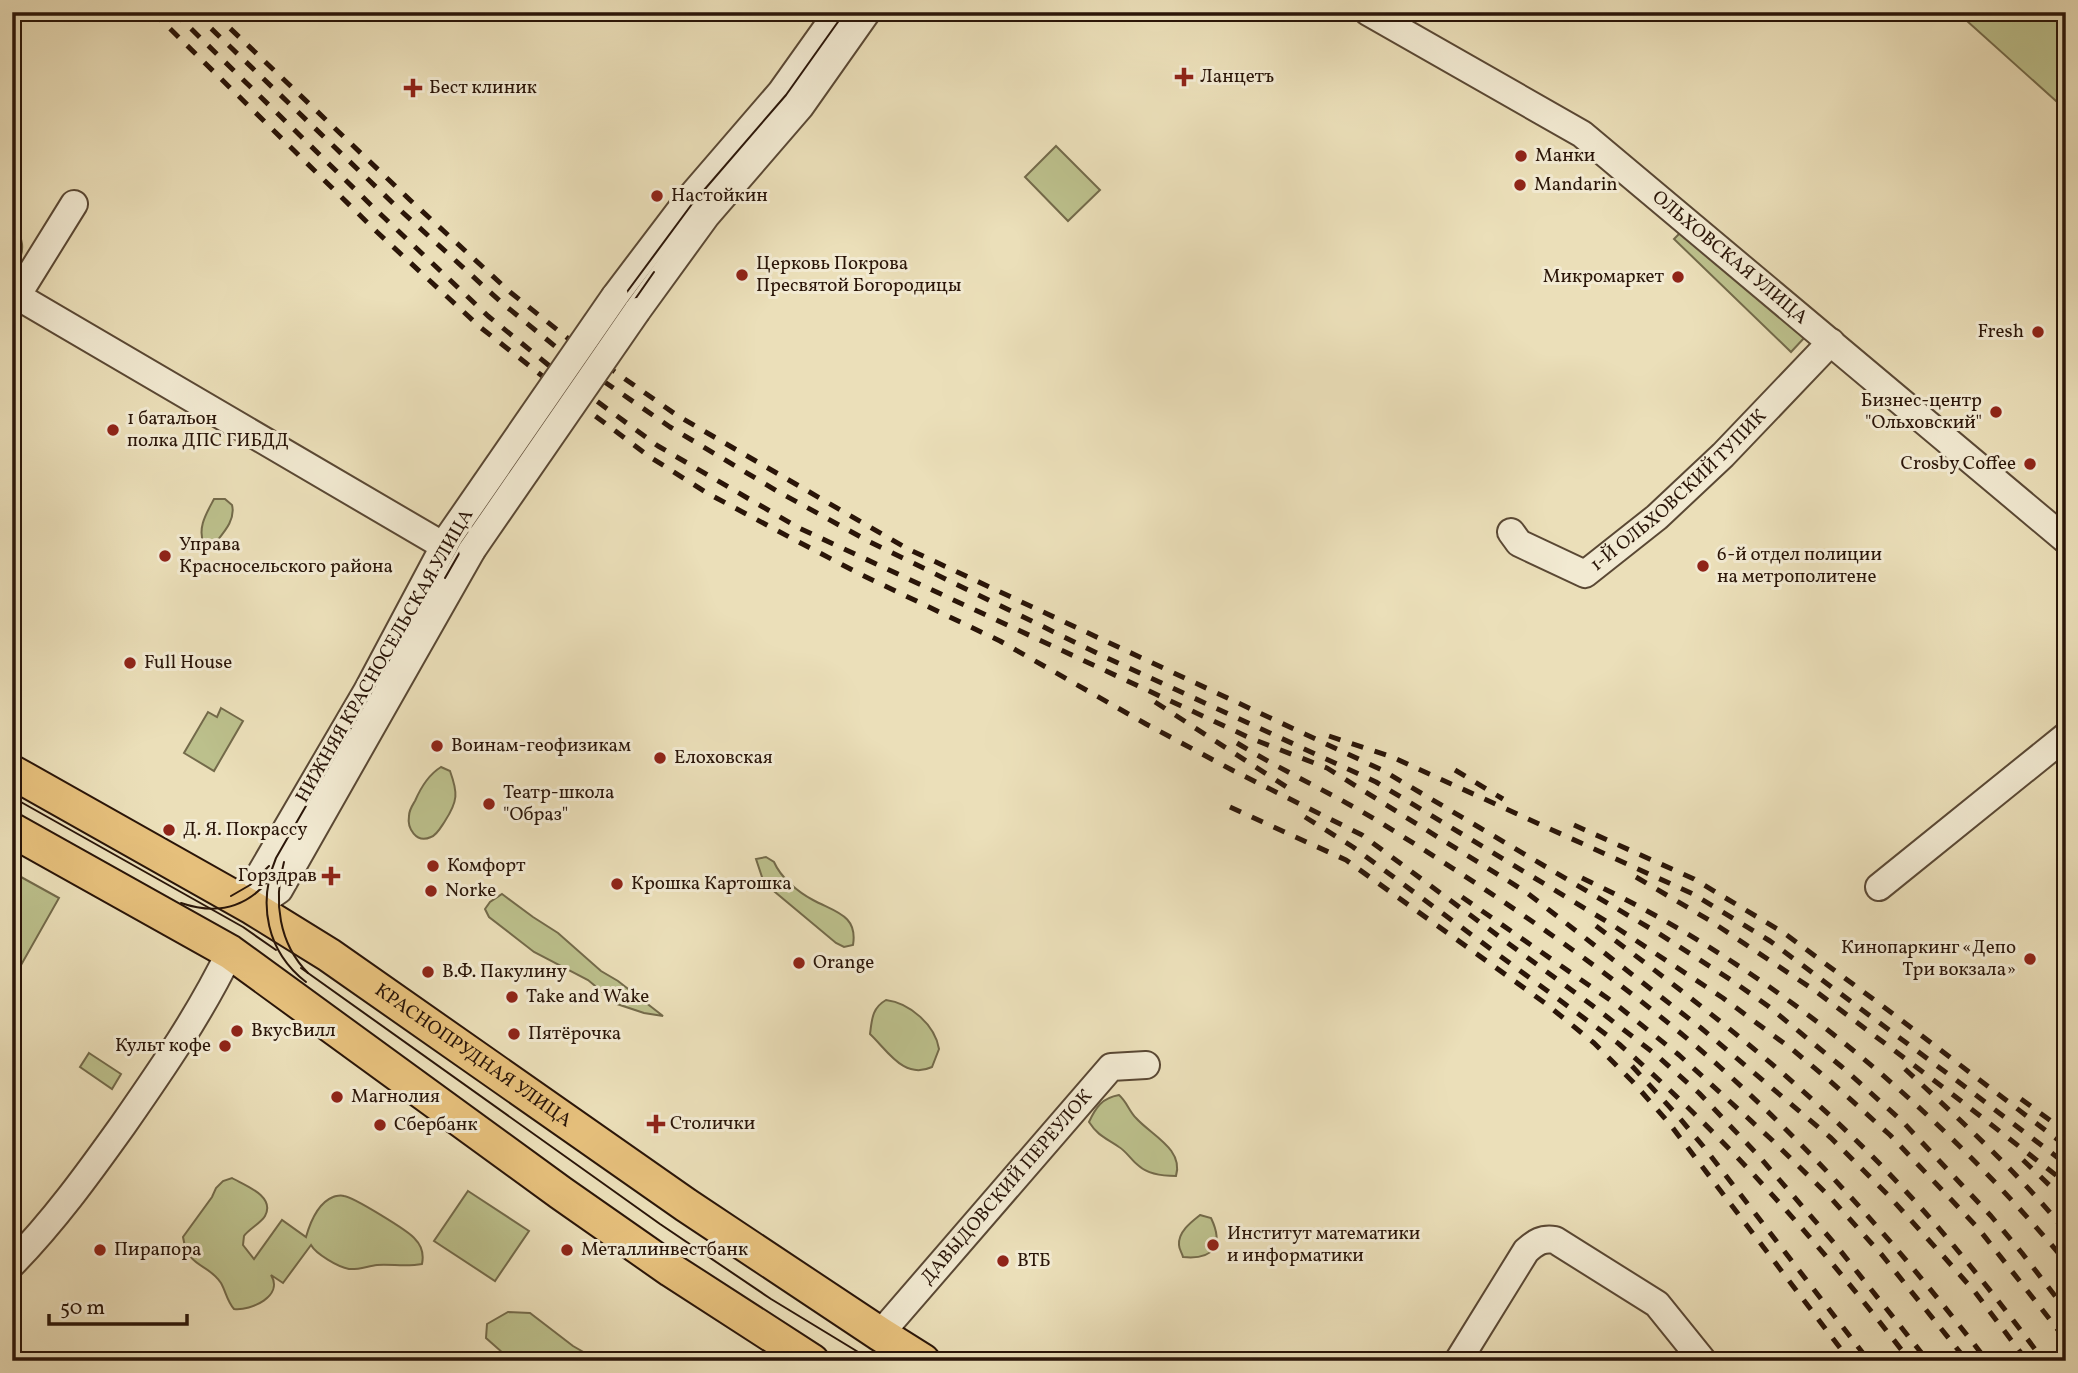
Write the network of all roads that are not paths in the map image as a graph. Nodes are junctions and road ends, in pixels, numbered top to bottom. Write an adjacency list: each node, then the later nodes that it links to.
1 (838, 12): 9 (street, НИЖНЯЯ КРАСНОСЕЛЬСКАЯ УЛИЦА, bridge)
2 (867, 12): 14 (street, НИЖНЯЯ КРАСНОСЕЛЬСКАЯ УЛИЦА, bridge)
3 (1368, 12): 6 (street, ОЛЬХОВСКАЯ УЛИЦА)
4 (74, 204): 5 (street)
5 (14, 297): 9 (street)
6 (1831, 342): 7 (street, 1-Й ОЛЬХОВСКИЙ ТУПИК); 8 (street, ОЛЬХОВСКАЯ УЛИЦА)
7 (1511, 532)
8 (2066, 540)
9 (447, 541): 14 (street, НИЖНЯЯ КРАСНОСЕЛЬСКАЯ УЛИЦА)
10 (2066, 736): 13 (street)
11 (12, 772): 14 (main road, КРАСНОПРУДНАЯ УЛИЦА)
12 (12, 830): 15 (main road)
13 (1880, 887)
14 (253, 908): 15 (main road); 18 (main road, КРАСНОПРУДНАЯ УЛИЦА)
15 (230, 952): 17 (street); 19 (main road)
16 (1146, 1065): 18 (street, ДАВЫДОВСКИЙ ПЕРЕУЛОК)
17 (12, 1264)
18 (880, 1334): 20 (main road, КРАСНОПРУДНАЯ УЛИЦА)
19 (812, 1361)
20 (923, 1361)
21 (1458, 1361): 22 (street)
22 (1703, 1361)

